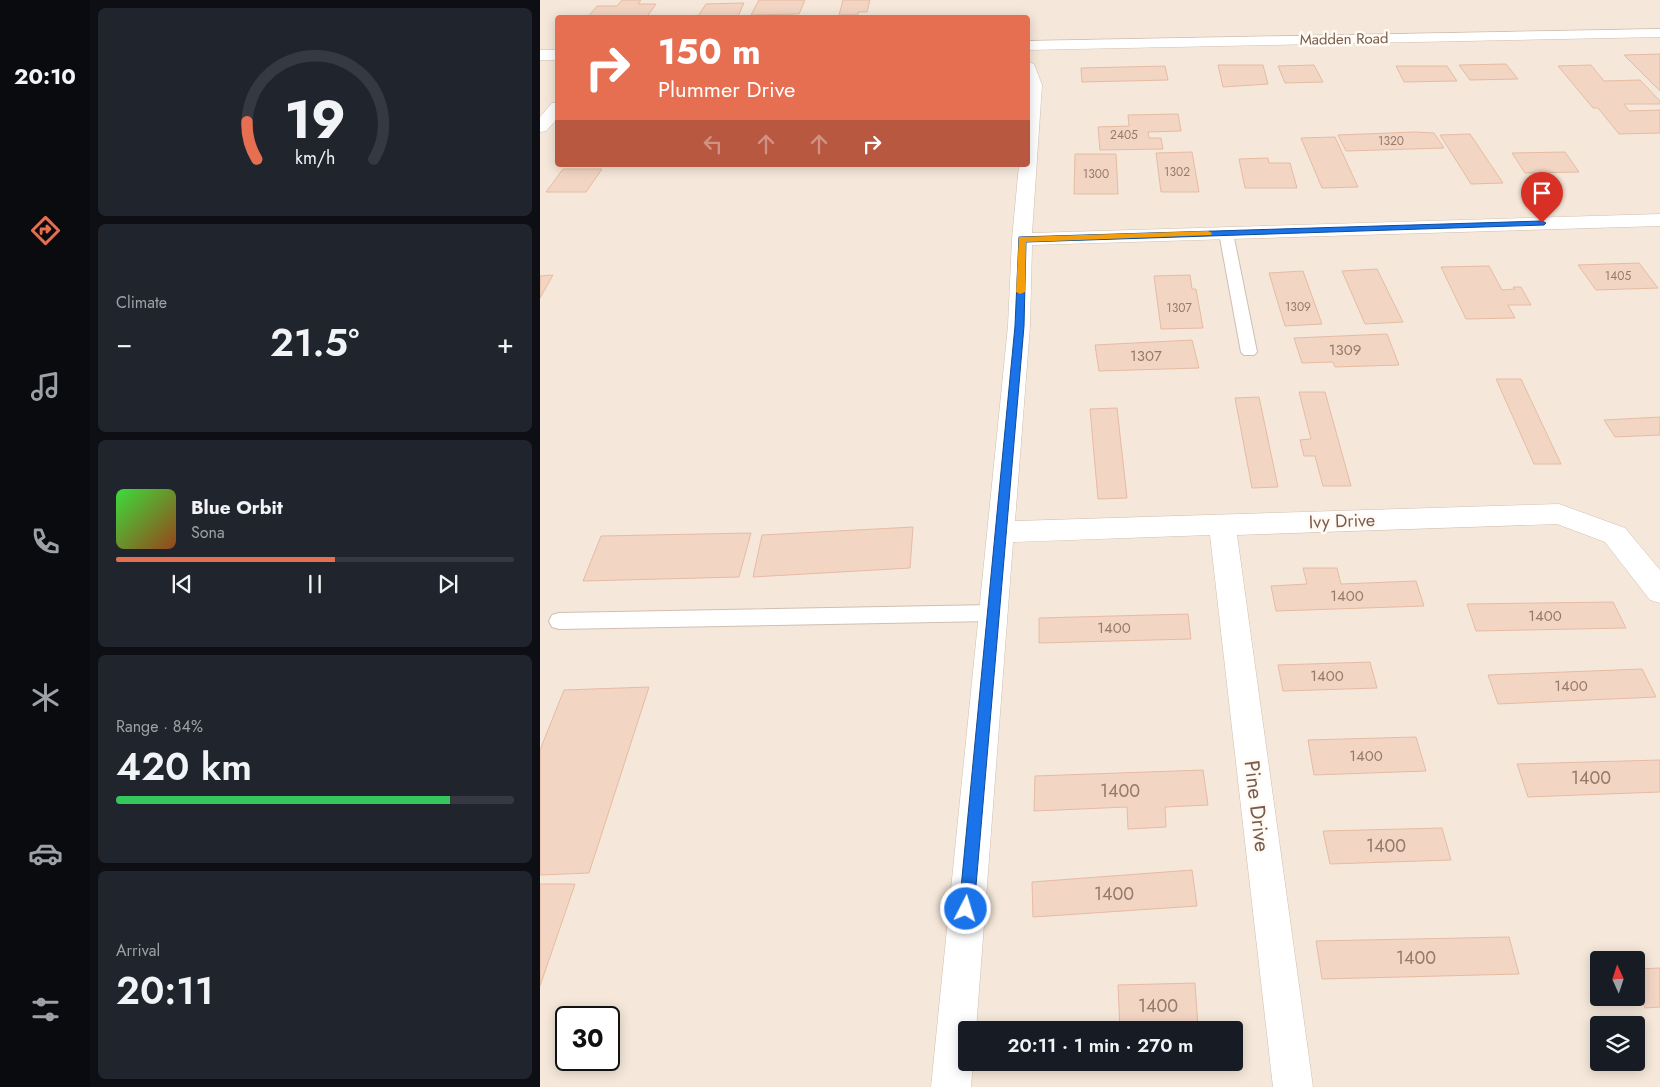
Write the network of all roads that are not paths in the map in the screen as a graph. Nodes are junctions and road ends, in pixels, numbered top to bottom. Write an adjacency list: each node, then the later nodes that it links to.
1 (1660, 33): 2 (street, Madden Road)
2 (1030, 46)
3 (540, 55): 4 (street)
4 (555, 55)
5 (1030, 73): 8 (street)
6 (555, 110): 7 (street)
7 (540, 128)
8 (1030, 136)
9 (1028, 167): 12 (street)
10 (1660, 220): 11 (street)
11 (1226, 233): 12 (street); 13 (lane)
12 (1022, 239): 15 (street)
13 (1249, 352)
14 (1222, 525): 15 (street, Ivy Drive); 16 (street, Ivy Drive); 20 (street, Pine Drive)
15 (1000, 532): 17 (street)
16 (1659, 588)
17 (992, 613): 18 (lane); 19 (street)
18 (559, 621)
19 (951, 1087)
20 (1293, 1087)

